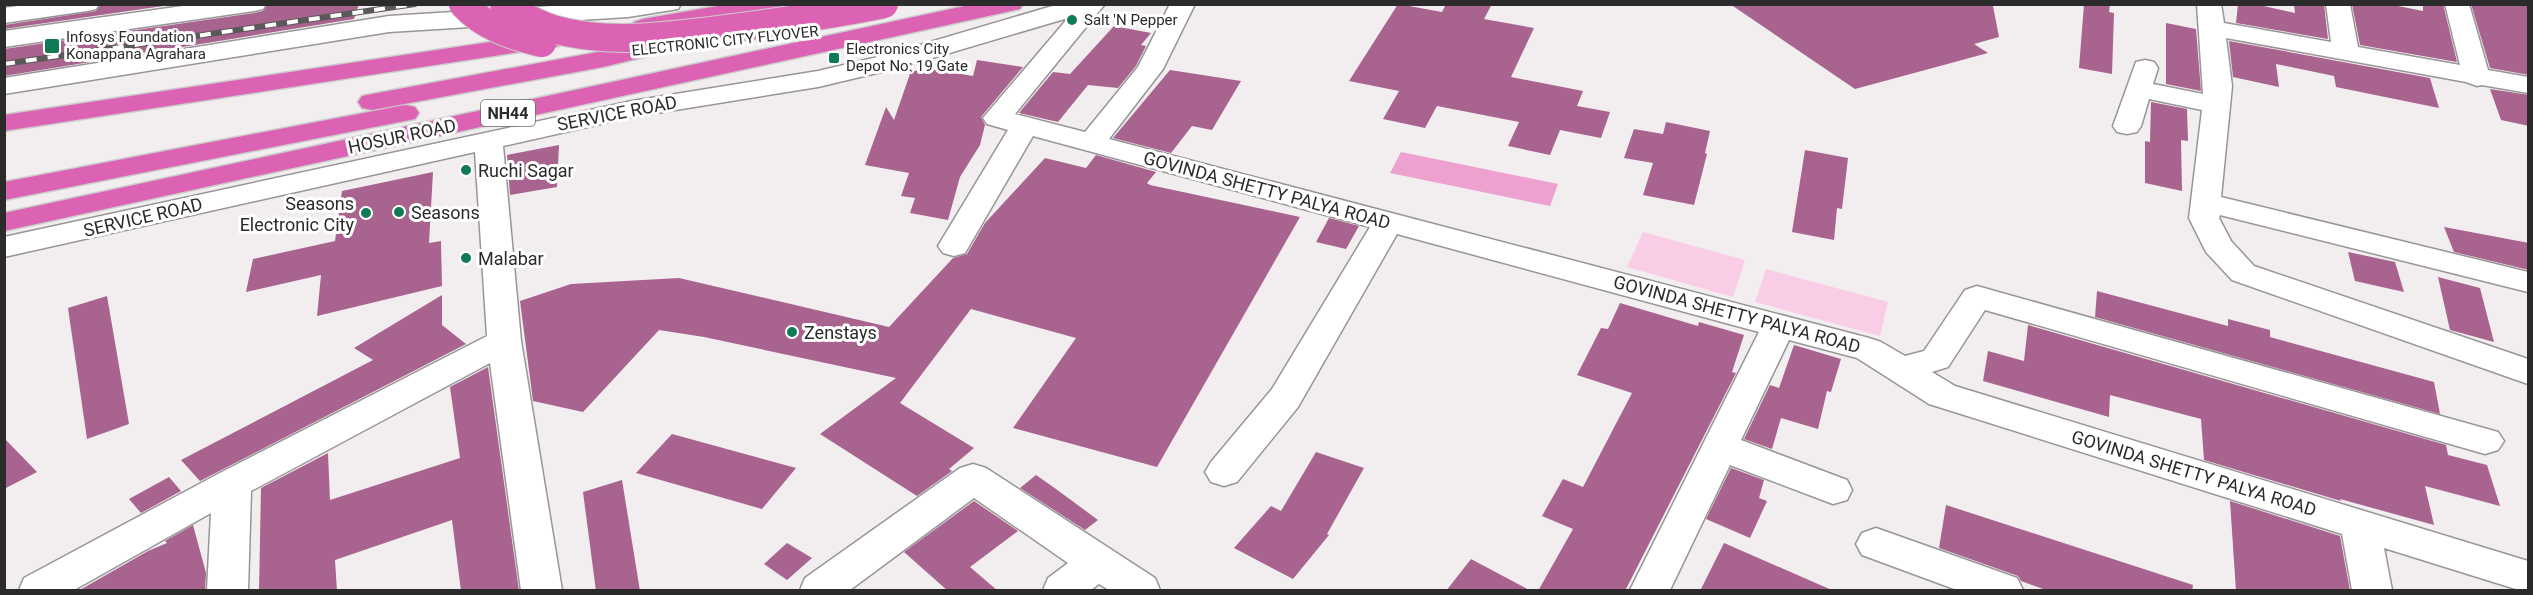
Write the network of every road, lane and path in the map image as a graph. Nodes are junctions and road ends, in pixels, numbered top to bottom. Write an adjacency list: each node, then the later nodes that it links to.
1 (87, 4): 18 (street)
2 (254, 4): 21 (street)
3 (463, 4): 20 (highway, ELECTRONIC CITY FLYOVER, bridge)
4 (504, 4): 8 (highway, ELECTRONIC CITY FLYOVER, bridge)
5 (669, 4): 16 (street)
6 (774, 4): 27 (highway)
7 (843, 4): 32 (highway, HOSUR ROAD / NH44)
8 (884, 4)
9 (960, 4): 20 (highway, ELECTRONIC CITY FLYOVER)
10 (1011, 4): 35 (highway, HOSUR ROAD / NH44)
11 (1088, 4): 30 (street, SERVICE ROAD)
12 (1093, 4): 28 (street, GOVINDA SHETTY PALYA ROAD)
13 (1183, 4): 31 (street)
14 (2338, 4): 22 (street)
15 (2457, 4): 23 (street)
16 (547, 9): 17 (street)
17 (393, 14): 25 (street)
18 (4, 16)
19 (2210, 16): 22 (street); 26 (street)
20 (795, 37): 33 (highway)
21 (4, 39)
22 (2346, 54): 23 (street)
23 (2477, 78): 24 (street)
24 (2529, 85)
25 (4, 86)
26 (2215, 105): 29 (street); 34 (street)
27 (4, 123)
28 (1025, 125): 31 (street, GOVINDA SHETTY PALYA ROAD); 37 (street)
29 (2127, 126)
30 (488, 140): 38 (street, SERVICE ROAD); 41 (street)
31 (1091, 143): 36 (street, GOVINDA SHETTY PALYA ROAD)
32 (4, 169)
33 (4, 190)
34 (2206, 202): 39 (street); 43 (street)
35 (4, 222)
36 (1389, 222): 40 (street, GOVINDA SHETTY PALYA ROAD); 46 (street)
37 (954, 246)
38 (4, 248)
39 (2529, 282)
40 (1779, 326): 42 (street, GOVINDA SHETTY PALYA ROAD); 45 (street)
41 (504, 341): 47 (street); 55 (street)
42 (1900, 370): 44 (street); 49 (street, GOVINDA SHETTY PALYA ROAD)
43 (2529, 372)
44 (2485, 441)
45 (1720, 447): 48 (street); 59 (street)
46 (1224, 472)
47 (232, 484): 53 (street); 54 (street)
48 (1833, 490)
49 (2360, 525): 52 (street, GOVINDA SHETTY PALYA ROAD); 61 (street)
50 (1876, 544): 60 (street)
51 (1098, 562): 56 (street); 57 (street); 58 (street)
52 (2529, 577)
53 (39, 591)
54 (228, 591)
55 (542, 591)
56 (820, 591)
57 (1063, 591)
58 (1140, 591)
59 (1650, 591)
60 (2001, 591)
61 (2372, 591)

